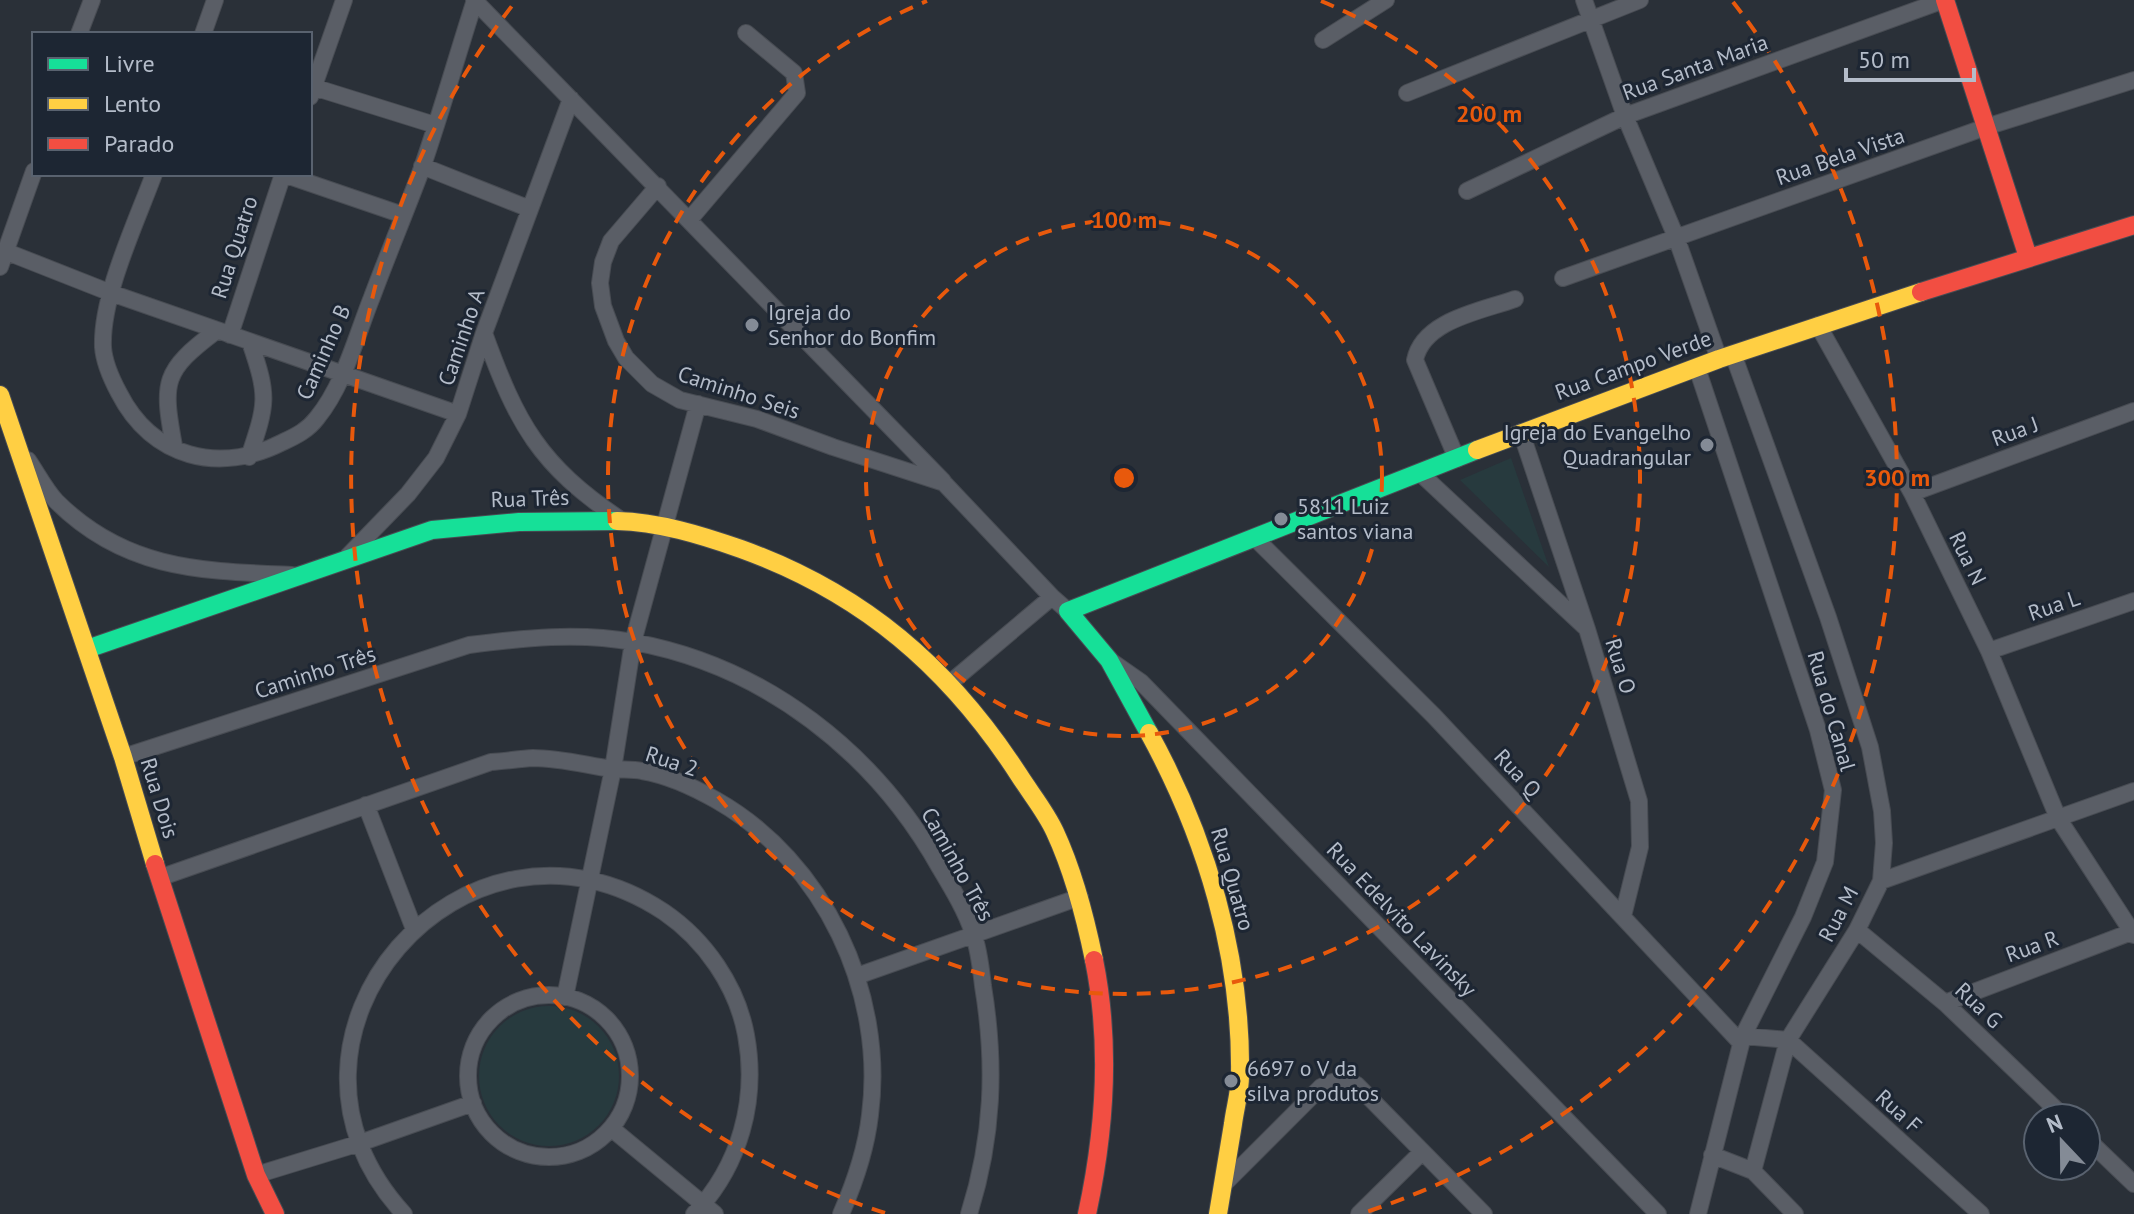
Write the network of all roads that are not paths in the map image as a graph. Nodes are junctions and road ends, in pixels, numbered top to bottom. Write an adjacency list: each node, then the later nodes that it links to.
1 (92, 0): 10 (street)
2 (215, 0): 11 (street)
3 (344, 0): 15 (street)
4 (475, 0): 18 (street, Caminho Seis); 20 (street, Caminho B)
5 (1386, 0): 13 (street)
6 (1584, 0): 9 (street, Rua do Canal)
7 (1640, 0): 9 (street)
8 (1945, 0): 19 (street, Rua Santa Maria); 21 (street)
9 (1591, 19): 17 (street); 19 (street, Rua do Canal)
10 (80, 32)
11 (204, 32)
12 (746, 33): 31 (street)
13 (1323, 40)
14 (2134, 80): 21 (street, Rua Bela Vista)
15 (312, 87)
16 (312, 90): 20 (street)
17 (1407, 93)
18 (571, 99): 27 (street, Caminho Seis); 29 (street, Caminho A)
19 (1625, 116): 28 (street, Rua Santa Maria); 33 (street, Rua do Canal)
20 (435, 125): 22 (street, Caminho B)
21 (1986, 127): 33 (street, Rua Bela Vista); 34 (street)
22 (422, 166): 29 (street); 30 (street, Caminho B)
23 (32, 176): 35 (street)
24 (153, 176): 37 (street, Caminho B)
25 (282, 176): 40 (street, Rua Quatro)
26 (289, 176): 30 (street)
27 (658, 186): 31 (street, Caminho Seis); 47 (street, Caminho Seis)
28 (1467, 191)
29 (530, 209): 41 (street, Caminho A)
30 (403, 215): 45 (street, Caminho B)
31 (690, 219): 56 (street, Caminho Seis)
32 (2134, 225): 34 (street, Rua Campo Verde)
33 (1676, 237): 36 (street, Rua Bela Vista); 43 (street, Rua do Canal)
34 (2028, 257): 39 (street, Rua Campo Verde)
35 (4, 260): 37 (street)
36 (1563, 278)
37 (111, 293): 40 (street); 52 (street, Caminho B)
38 (1515, 299): 54 (street)
39 (1818, 325): 43 (street, Rua Campo Verde); 57 (street, Rua N)
40 (223, 333): 42 (street); 52 (street)
41 (484, 333): 49 (street, Caminho A); 58 (street)
42 (250, 342): 45 (street); 53 (street)
43 (1726, 357): 44 (street, Rua Campo Verde); 79 (street, Rua do Canal)
44 (1697, 368): 50 (street, Rua Campo Verde); 89 (street, Rua do Canal)
45 (342, 373): 49 (street); 53 (street, Caminho B)
46 (0, 395): 51 (street, Rua Dois)
47 (698, 404): 56 (street, Caminho Seis); 59 (street)
48 (2134, 411): 57 (street, Rua J)
49 (458, 414): 61 (street, Caminho A)
50 (1521, 432): 54 (street, Rua Campo Verde); 66 (street, Rua O)
51 (16, 442): 62 (street); 68 (street, Rua Dois)
52 (174, 446): 53 (street, Caminho B)
53 (249, 457)
54 (1457, 459): 55 (street, Rua Campo Verde)
55 (1420, 473): 60 (street, Rua Campo Verde); 66 (street)
56 (944, 483): 63 (street, Caminho Seis)
57 (1912, 493): 69 (street, Rua N)
58 (621, 520): 59 (street, Rua Três); 61 (street, Rua Três)
59 (665, 526): 67 (street); 71 (street, Rua Três)
60 (1256, 539): 65 (street, Rua Campo Verde); 81 (street, Rua Q)
61 (344, 560): 62 (street, Rua Três)
62 (305, 575): 68 (street, Rua Três)
63 (1052, 597): 65 (street, Rua Quatro); 71 (street)
64 (2134, 601): 69 (street, Rua L)
65 (1068, 611): 70 (street, Rua Quatro)
66 (1587, 629): 81 (street, Rua O)
67 (633, 642): 72 (street, Caminho Três); 73 (street); 84 (street, Caminho Três)
68 (87, 649): 72 (street, Rua Dois)
69 (1989, 651): 76 (street, Rua N)
70 (1109, 660): 101 (street, Rua Quatro); 111 (street, Rua Edelvito Lavinsky)
71 (950, 683): 80 (street, Rua Três)
72 (123, 757): 77 (street, Rua Dois)
73 (613, 769): 75 (street, Rua 2); 78 (street); 86 (street, Rua 2)
74 (2134, 791): 76 (street, Rua M)
75 (366, 805): 77 (street, Rua 2); 82 (street)
76 (2058, 818): 79 (street, Rua M); 85 (street, Rua N)
77 (159, 878): 99 (street, Rua Dois)
78 (587, 880): 82 (street); 87 (street); 102 (street)
79 (1881, 881): 83 (street, Rua M)
80 (1080, 897): 84 (street); 107 (street, Rua Três)
81 (1623, 916): 89 (street, Rua Q)
82 (414, 929): 94 (street)
83 (1857, 930): 88 (street, Rua G); 90 (street, Rua M)
84 (974, 933): 86 (street); 106 (street, Caminho Três)
85 (2133, 933): 88 (street, Rua R)
86 (857, 976): 105 (street, Rua 2)
87 (565, 997): 92 (street); 93 (street)
88 (1945, 1003): 91 (street, Rua G)
89 (1742, 1040): 90 (street); 97 (street, Rua do Canal)
90 (1788, 1040): 98 (street, Rua M); 114 (street, Rua F)
91 (2048, 1102)
92 (473, 1103): 93 (street); 94 (street)
93 (611, 1128): 102 (street)
94 (360, 1143): 99 (street); 104 (street)
95 (1422, 1152): 101 (street); 109 (street); 110 (street)
96 (2102, 1153): 100 (street)
97 (1712, 1155): 98 (street); 112 (street, Rua do Canal)
98 (1753, 1171): 113 (street)
99 (256, 1175): 103 (street, Rua Dois)
100 (2134, 1184)
101 (1223, 1185): 108 (street, Rua Quatro)
102 (704, 1211)
103 (275, 1214)
104 (404, 1214)
105 (841, 1214)
106 (969, 1214)
107 (1087, 1214)
108 (1218, 1214)
109 (1359, 1214)
110 (1484, 1214)
111 (1658, 1214)
112 (1698, 1214)
113 (1795, 1214)
114 (1981, 1214)

